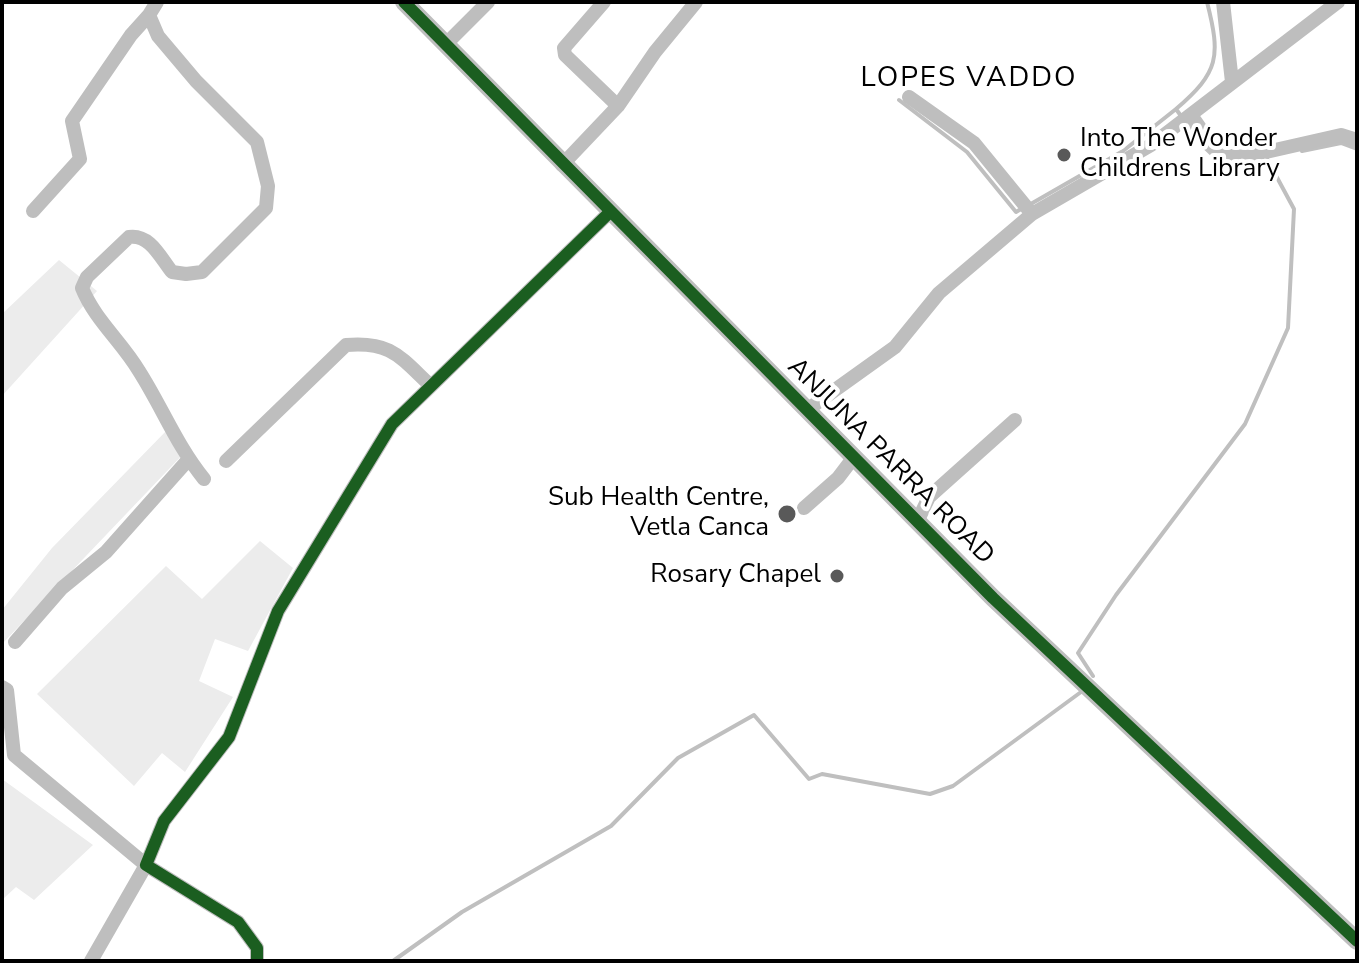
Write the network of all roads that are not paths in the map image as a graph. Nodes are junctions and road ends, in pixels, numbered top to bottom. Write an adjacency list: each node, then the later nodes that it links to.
1 (404, 2): 8 (street, ANJUNA PARRA ROAD)
2 (488, 2): 8 (street)
3 (604, 2): 11 (street)
4 (696, 2): 11 (street)
5 (1223, 2): 9 (street)
6 (1338, 2): 9 (street)
7 (153, 8): 15 (street); 22 (street)
8 (447, 43): 14 (street, ANJUNA PARRA ROAD)
9 (1232, 82): 12 (street)
10 (909, 97): 17 (street)
11 (618, 106): 14 (street)
12 (1185, 119): 13 (street); 17 (street)
13 (1357, 140)
14 (562, 165): 16 (street, ANJUNA PARRA ROAD)
15 (33, 211)
16 (610, 212): 18 (street); 19 (street, ANJUNA PARRA ROAD)
17 (1032, 214): 19 (street)
18 (431, 386): 23 (street); 29 (street)
19 (807, 410): 21 (street, ANJUNA PARRA ROAD)
20 (1015, 420): 26 (street)
21 (854, 457): 25 (street); 26 (street, ANJUNA PARRA ROAD)
22 (188, 460): 24 (street); 27 (street)
23 (226, 461)
24 (204, 479)
25 (804, 508)
26 (917, 522): 30 (street, ANJUNA PARRA ROAD)
27 (15, 642)
28 (2, 687): 29 (street)
29 (146, 865): 31 (street); 32 (street)
30 (1357, 941)
31 (91, 961)
32 (257, 961)

